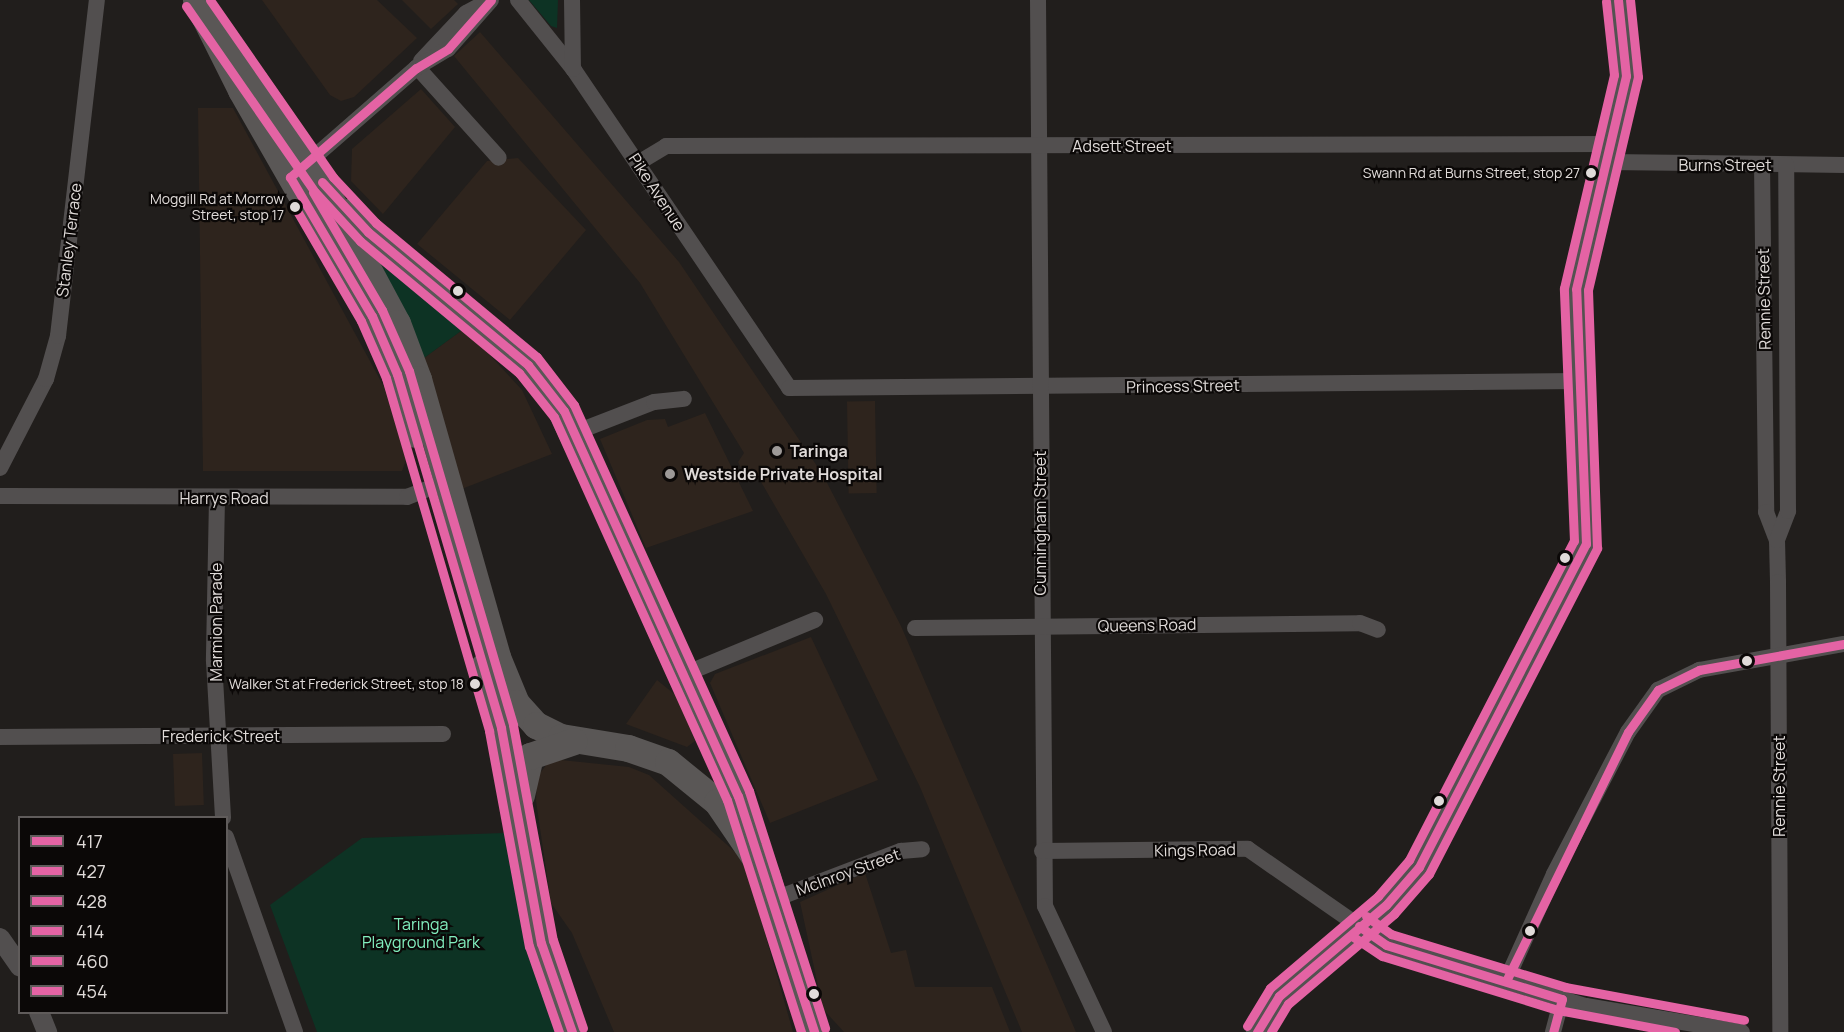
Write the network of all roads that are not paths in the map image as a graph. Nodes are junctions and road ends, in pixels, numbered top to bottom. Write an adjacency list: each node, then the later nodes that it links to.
1 (97, 0): 23 (street, Stanley Terrace)
2 (196, 0): 17 (highway)
3 (491, 0): 8 (street)
4 (518, 0): 9 (street, Pike Avenue)
5 (572, 0): 9 (street)
6 (1038, 0): 10 (street, Cunningham Street)
7 (1618, 0): 11 (main road)
8 (417, 67): 12 (street); 17 (street)
9 (574, 70): 13 (street, Pike Avenue)
10 (1037, 146): 11 (street, Adsett Street); 13 (street, Adsett Street); 19 (street, Cunningham Street)
11 (1609, 153): 14 (street, Burns Street); 18 (main road)
12 (499, 158)
13 (639, 163): 20 (street, Pike Avenue)
14 (1762, 164): 15 (street, Burns Street); 27 (street, Rennie Street)
15 (1786, 165): 16 (street, Burns Street); 27 (street, Rennie Street)
16 (1844, 165)
17 (308, 174): 22 (highway); 24 (highway)
18 (1579, 381): 19 (street, Princess Street); 45 (main road)
19 (1040, 387): 20 (street, Princess Street); 29 (street, Cunningham Street)
20 (789, 388)
21 (684, 399): 22 (street)
22 (574, 433): 34 (highway)
23 (0, 468)
24 (438, 486): 26 (street, Harrys Road); 38 (highway); 40 (highway)
25 (0, 496): 26 (street, Harrys Road)
26 (217, 498): 36 (street, Marmion Parade)
27 (1777, 540): 33 (street, Rennie Street)
28 (815, 620): 34 (street)
29 (1040, 627): 30 (street, Queens Road); 31 (street, Queens Road); 43 (street, Cunningham Street)
30 (915, 628)
31 (1378, 630)
32 (1844, 644): 33 (street)
33 (1778, 656): 48 (street); 59 (street, Rennie Street)
34 (685, 674): 44 (highway)
35 (443, 734): 36 (street, Frederick Street)
36 (217, 736): 37 (street, Frederick Street); 39 (street, Marmion Parade)
37 (0, 737)
38 (574, 741): 40 (highway); 44 (highway)
39 (223, 816)
40 (518, 817): 53 (highway)
41 (228, 843): 52 (street)
42 (922, 849): 44 (street, McInroy Street)
43 (1042, 851): 45 (street, Kings Road); 55 (street, Cunningham Street)
44 (771, 887): 54 (highway)
45 (1359, 926): 48 (street, Kings Road); 56 (main road)
46 (0, 938): 47 (street)
47 (18, 964)
48 (1506, 981): 49 (street, Kings Road)
49 (1562, 999): 57 (street); 58 (street, Kings Road)
50 (40, 1014): 51 (street)
51 (47, 1032)
52 (295, 1032)
53 (572, 1032)
54 (814, 1032)
55 (1104, 1032)
56 (1257, 1032)
57 (1553, 1032)
58 (1742, 1032)
59 (1780, 1032)

